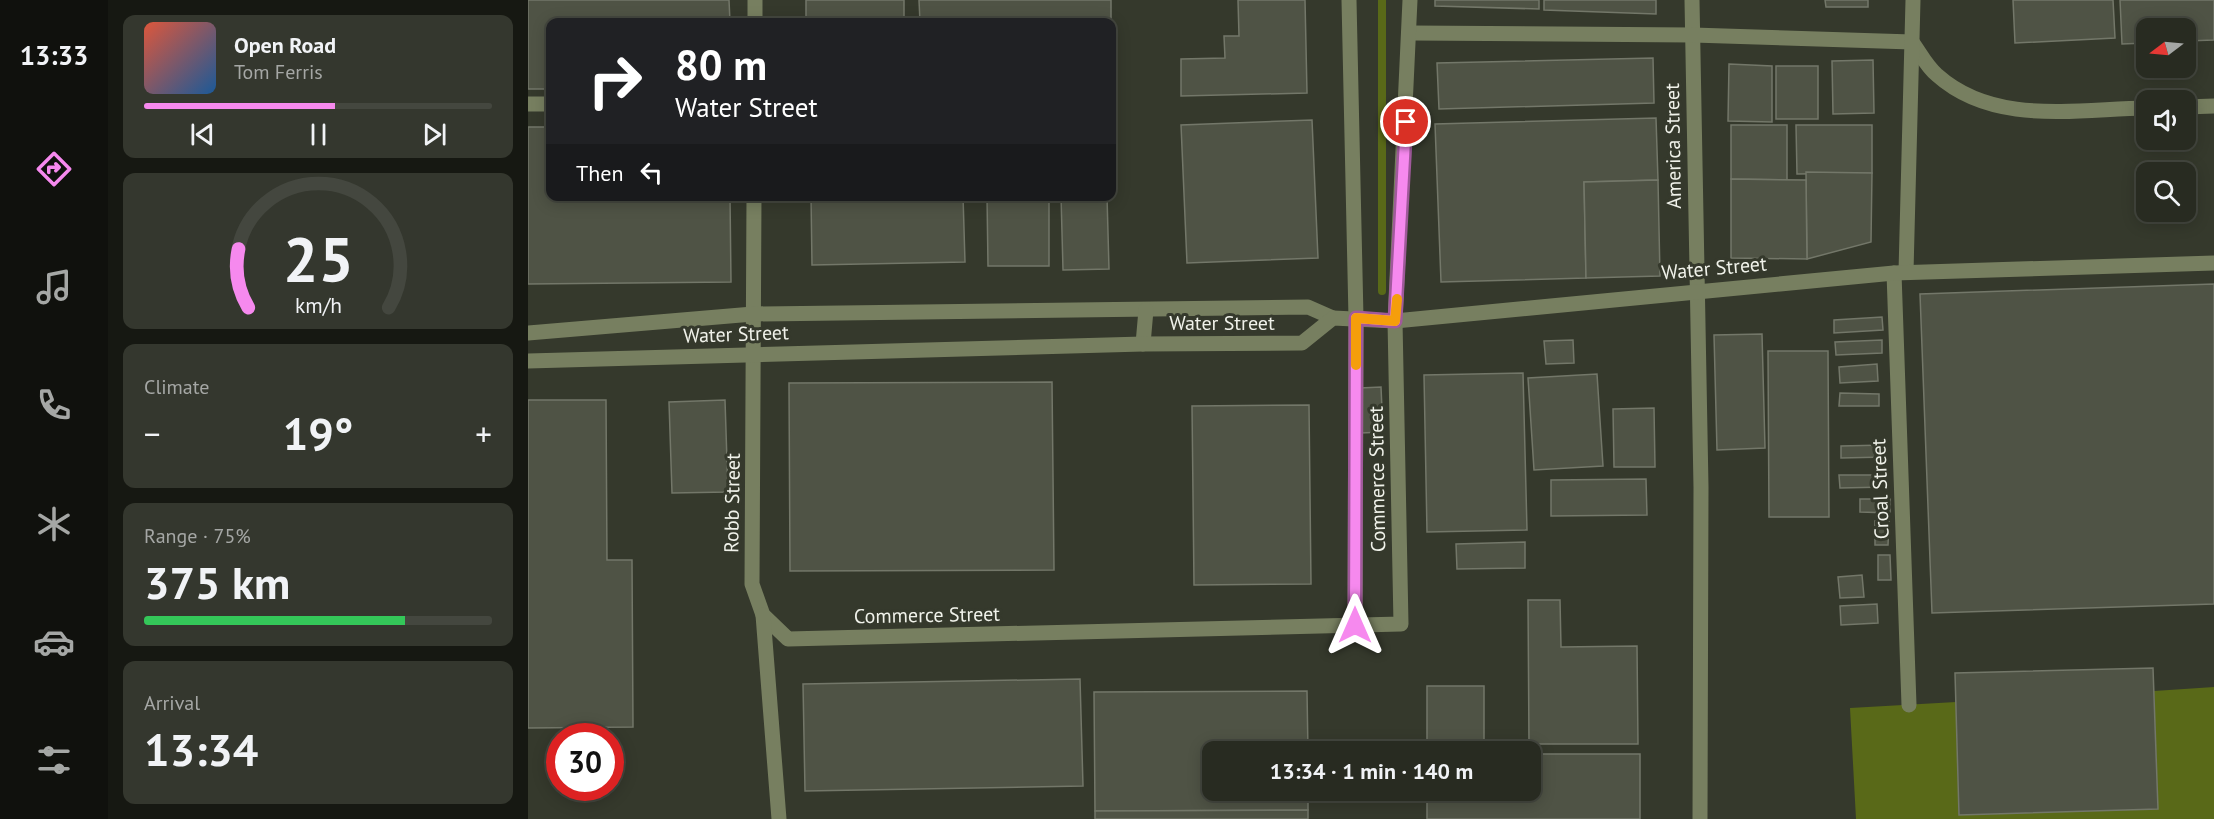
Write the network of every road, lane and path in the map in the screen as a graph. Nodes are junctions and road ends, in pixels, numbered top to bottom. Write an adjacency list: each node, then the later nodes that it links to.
1 (755, 0): 6 (street)
2 (1349, 0): 22 (street, Commerce Street)
3 (1410, 0): 7 (street, Commerce Street)
4 (1692, 0): 8 (street, America Street)
5 (1913, 0): 9 (street, Croal Street)
6 (755, 18)
7 (1411, 33): 8 (street); 23 (street, Commerce Street)
8 (1693, 35): 9 (street); 18 (street, America Street)
9 (1912, 42): 14 (street); 17 (street, Croal Street)
10 (528, 104): 11 (street)
11 (546, 104)
12 (2214, 106): 13 (street)
13 (2196, 107)
14 (2136, 108)
15 (754, 201): 20 (street)
16 (2214, 263): 17 (street, Water Street)
17 (1900, 272): 18 (street, Water Street); 31 (street, Croal Street)
18 (1696, 291): 23 (street, Water Street); 33 (street, America Street)
19 (1146, 310): 20 (street, Water Street); 21 (street, Water Street); 25 (street)
20 (753, 314): 24 (street, Water Street); 26 (street)
21 (1333, 318): 22 (street, Water Street); 25 (street, Water Street)
22 (1356, 318): 23 (street, Water Street); 29 (street, Commerce Street)
23 (1395, 321): 29 (street, Commerce Street)
24 (528, 333)
25 (1143, 344): 26 (street, Water Street)
26 (755, 354): 27 (street, Water Street); 28 (street, Robb Street)
27 (528, 361)
28 (763, 615): 30 (street, Robb Street); 32 (street)
29 (1355, 625): 30 (street, Commerce Street)
30 (788, 639)
31 (1909, 705)
32 (778, 819)
33 (1700, 819)

